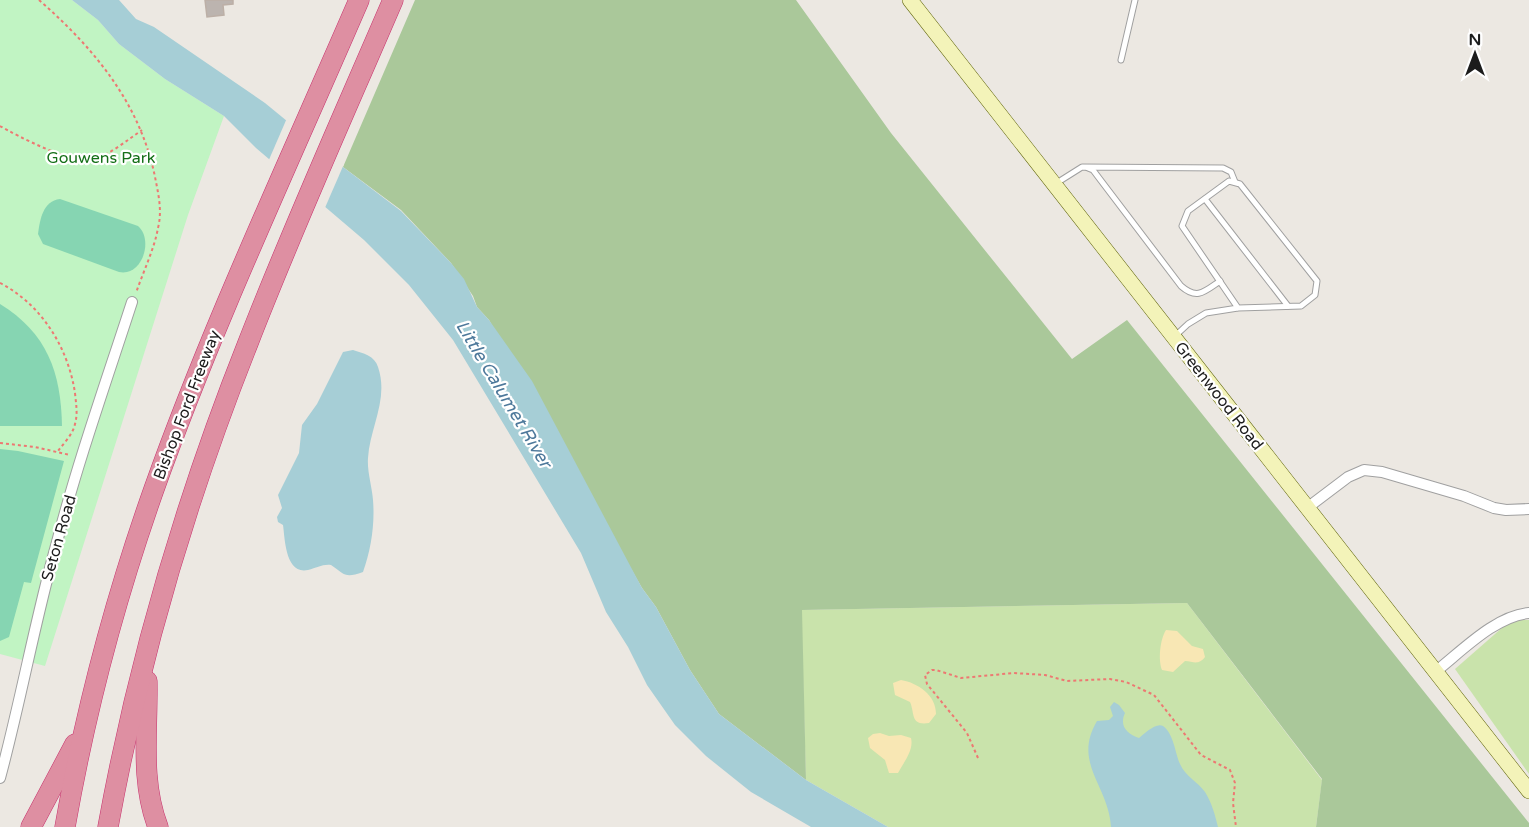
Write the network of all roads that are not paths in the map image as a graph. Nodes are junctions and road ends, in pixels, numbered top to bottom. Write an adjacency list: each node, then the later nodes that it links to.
1 (359, 0): 20 (highway, Bishop Ford Freeway)
2 (393, 0): 18 (highway, Bishop Ford Freeway)
3 (910, 0): 8 (street, Greenwood Road)
4 (1135, 0): 5 (lane)
5 (1120, 60)
6 (1088, 168): 7 (lane); 8 (lane); 10 (lane)
7 (1235, 182): 9 (lane); 12 (lane)
8 (1054, 185): 14 (street, Greenwood Road)
9 (1205, 198): 10 (lane); 12 (lane)
10 (1220, 281): 13 (lane)
11 (132, 302): 21 (street, Seton Road)
12 (1288, 306): 13 (lane)
13 (1238, 308): 14 (lane)
14 (1173, 338): 15 (street, Greenwood Road)
15 (1306, 508): 16 (street); 19 (street, Greenwood Road)
16 (1529, 509)
17 (1529, 613): 19 (street)
18 (146, 656): 25 (highway, Bishop Ford Freeway); 26 (highway)
19 (1435, 672): 22 (street, Greenwood Road)
20 (84, 728): 23 (highway); 24 (highway, Bishop Ford Freeway)
21 (0, 778)
22 (1529, 790)
23 (31, 827)
24 (65, 827)
25 (108, 827)
26 (158, 827)

